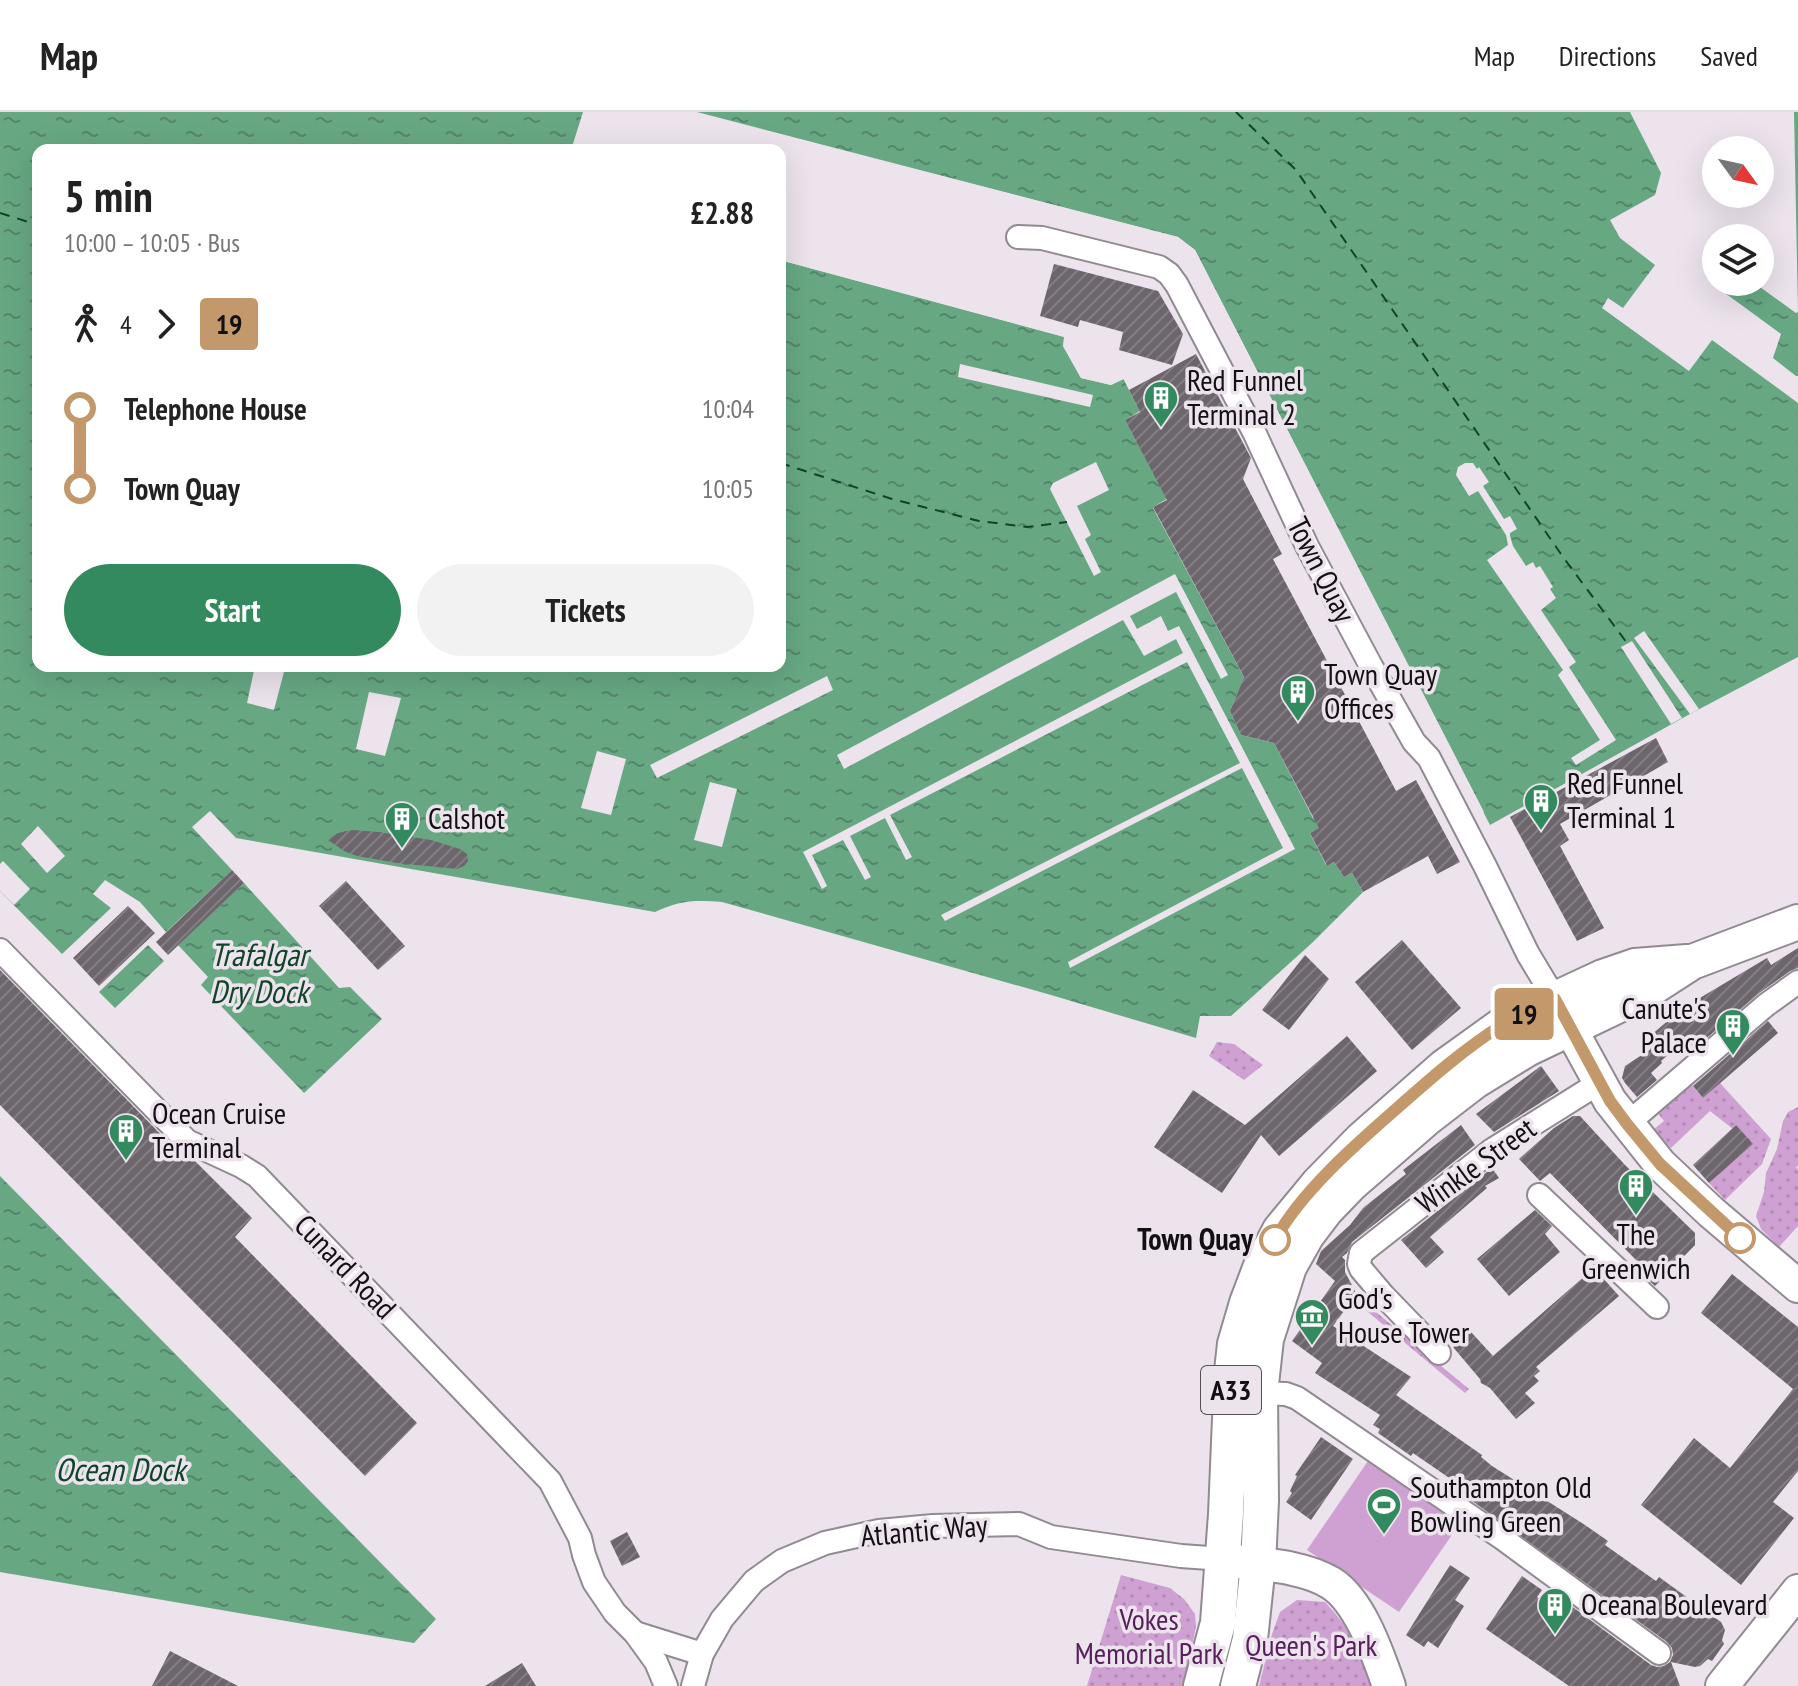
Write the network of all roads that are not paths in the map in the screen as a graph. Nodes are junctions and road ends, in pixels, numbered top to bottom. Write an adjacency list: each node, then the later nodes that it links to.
1 (1018, 237): 5 (street, Town Quay)
2 (1798, 922): 5 (main road, A33)
3 (0, 950): 16 (street, Cunard Road)
4 (1798, 982): 7 (street)
5 (1563, 1014): 6 (street); 12 (main road, A33); 13 (main road, A33)
6 (1599, 1083): 7 (street); 11 (street, Winkle Street)
7 (1627, 1124): 9 (street)
8 (1539, 1195): 10 (street)
9 (1798, 1286)
10 (1657, 1307)
11 (1439, 1353)
12 (1260, 1393): 14 (main road, A33); 17 (street)
13 (1223, 1559): 14 (street); 18 (street, Atlantic Way); 21 (main road, A33)
14 (1258, 1564): 22 (main road, A33); 23 (street)
15 (1798, 1591): 24 (street)
16 (635, 1633): 18 (street); 19 (street, Cunard Road)
17 (1659, 1653)
18 (702, 1654): 20 (street, Atlantic Way)
19 (666, 1686)
20 (693, 1686)
21 (1201, 1686)
22 (1238, 1686)
23 (1389, 1686)
24 (1722, 1686)

